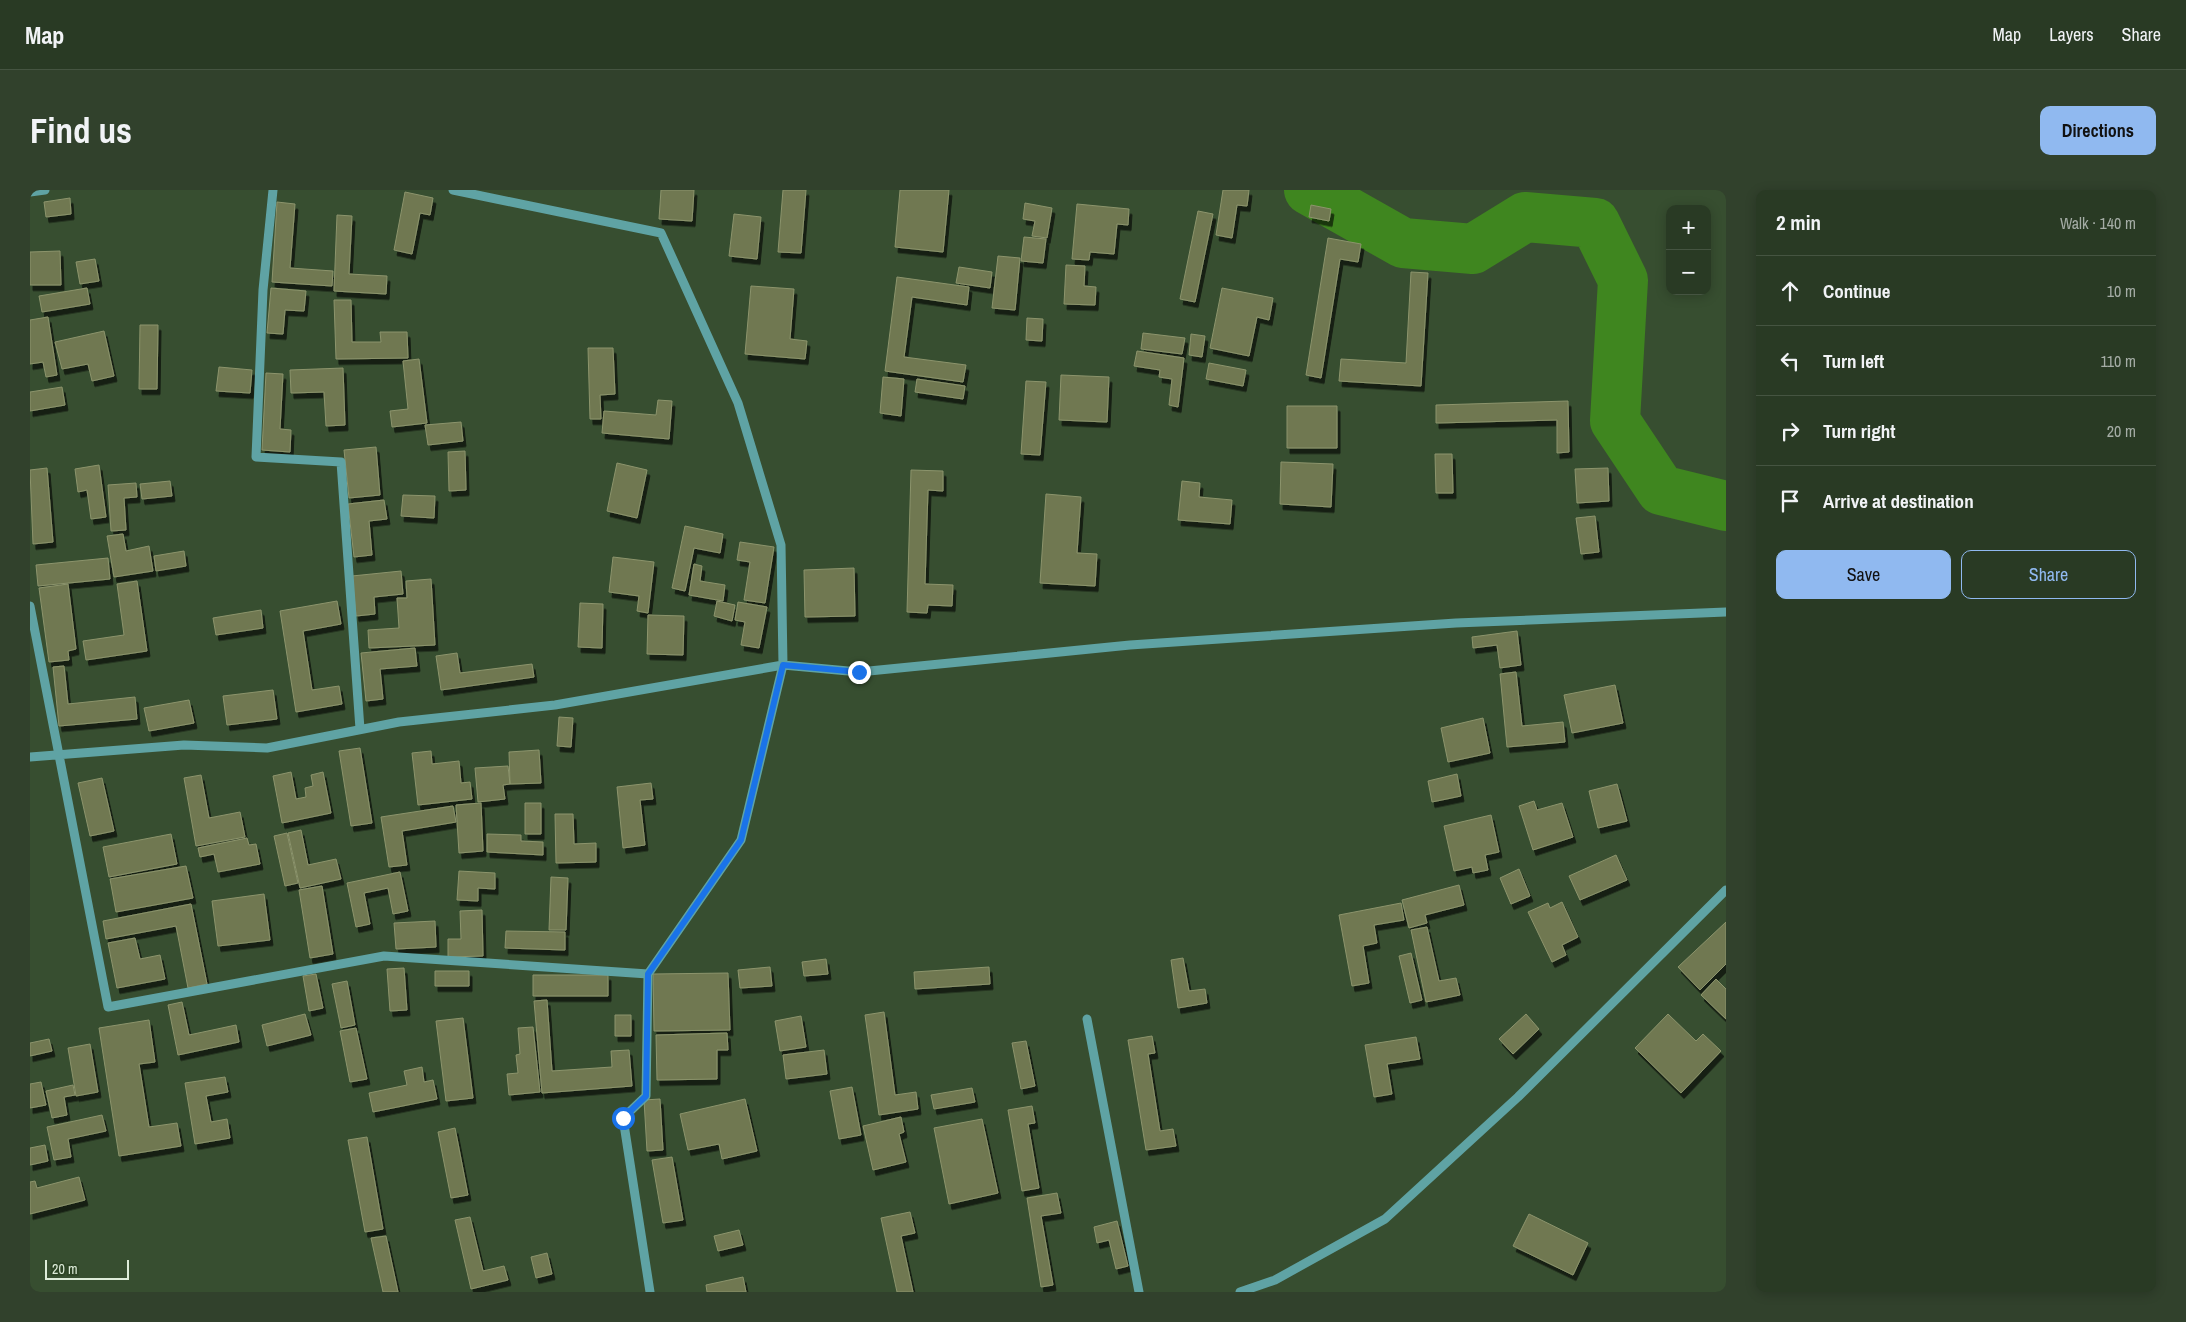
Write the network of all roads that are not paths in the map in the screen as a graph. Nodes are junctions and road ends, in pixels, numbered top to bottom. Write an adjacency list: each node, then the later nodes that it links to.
1 (45, 190): 4 (street)
2 (273, 190): 8 (street)
3 (453, 190): 7 (street)
4 (30, 192)
5 (30, 606): 9 (street)
6 (1726, 612): 7 (street)
7 (783, 665): 8 (street); 12 (street)
8 (360, 729): 9 (street)
9 (59, 756): 10 (street); 12 (street)
10 (30, 757)
11 (1726, 890): 16 (street)
12 (648, 974): 14 (street)
13 (1087, 1019): 15 (street)
14 (650, 1292)
15 (1139, 1292)
16 (1240, 1292)

